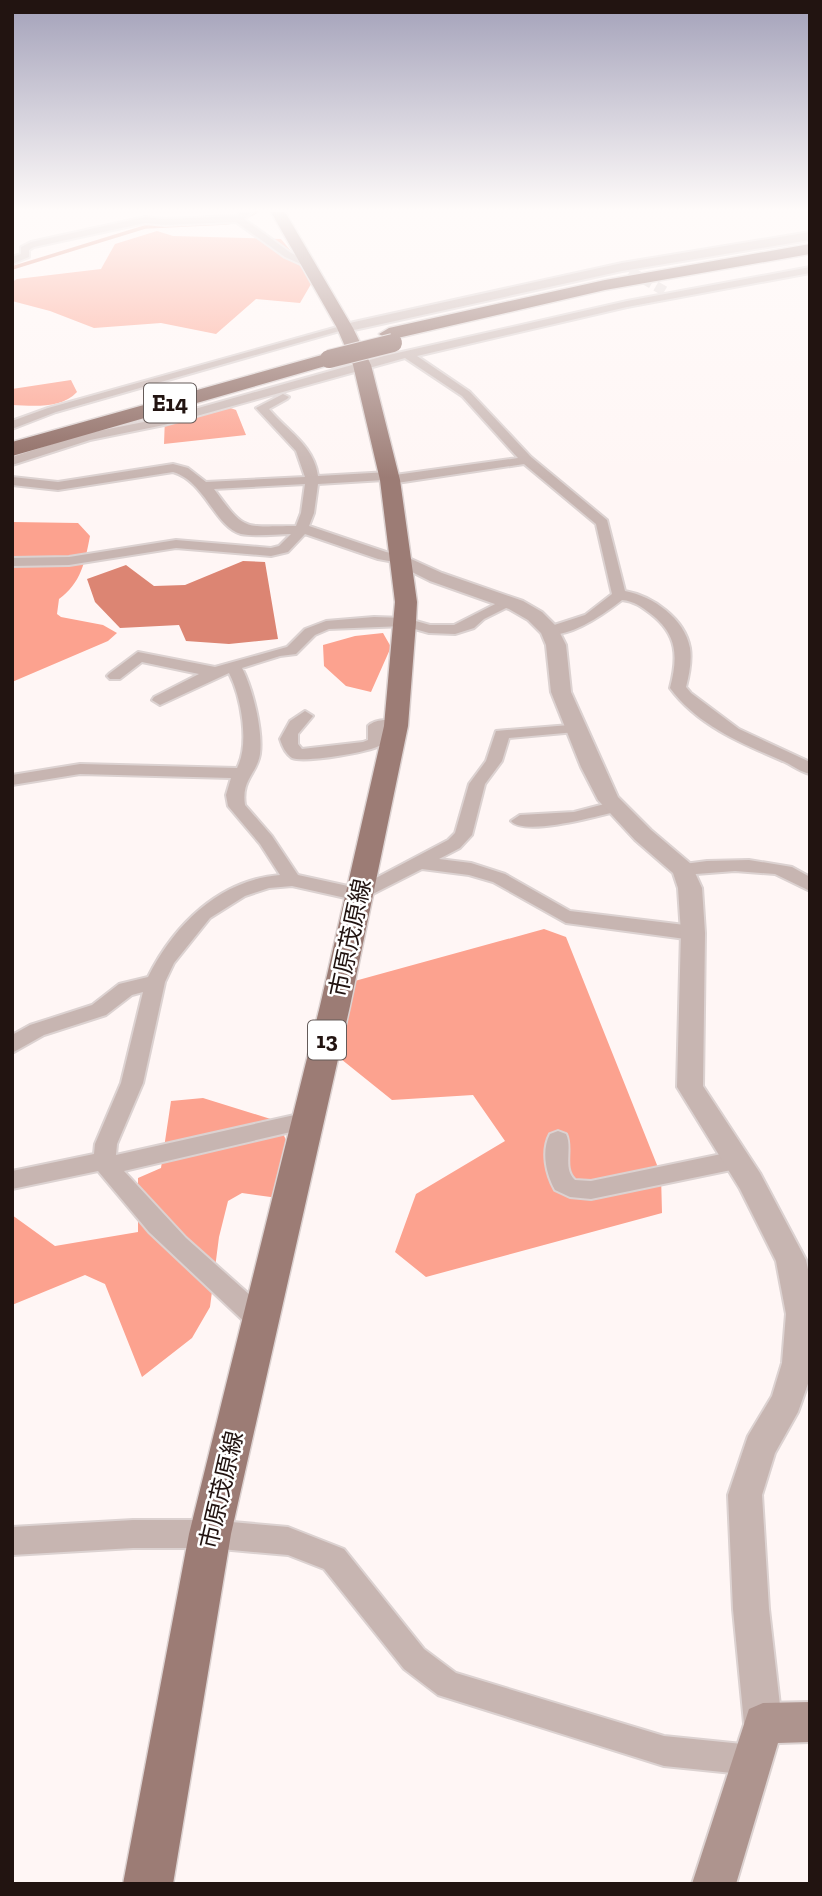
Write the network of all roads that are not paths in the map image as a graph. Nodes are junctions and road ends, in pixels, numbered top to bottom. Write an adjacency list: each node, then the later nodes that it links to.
1 (320, 300): 7 (main road, 市原茂原線 / 13)
2 (507, 300): 7 (street)
3 (544, 300): 6 (highway, E14)
4 (572, 300): 6 (highway, E14)
5 (636, 300): 8 (street)
6 (391, 339): 7 (highway, E14, bridge)
7 (334, 346): 9 (main road, 市原茂原線 / 13); 11 (street); 12 (highway, E14); 13 (highway, E14)
8 (409, 356): 9 (street); 14 (street)
9 (362, 365): 10 (street); 16 (main road, 市原茂原線 / 13)
10 (286, 388): 15 (street); 17 (street)
11 (12, 425)
12 (12, 438)
13 (12, 449)
14 (527, 460): 16 (street); 25 (street)
15 (12, 461)
16 (390, 478): 17 (street); 23 (main road, 市原茂原線 / 13)
17 (313, 480): 19 (street); 21 (street)
18 (12, 481): 19 (street)
19 (204, 486): 20 (street)
20 (243, 530): 21 (street); 22 (street)
21 (301, 530): 22 (street); 23 (street)
22 (230, 548): 24 (street)
23 (400, 559): 26 (street); 27 (main road, 市原茂原線 / 13)
24 (12, 562)
25 (619, 595): 28 (street); 36 (street)
26 (507, 601): 27 (street); 28 (street)
27 (404, 622): 29 (street); 34 (main road, 市原茂原線 / 13)
28 (550, 631): 35 (street)
29 (233, 666): 30 (street); 37 (street)
30 (216, 672): 31 (street); 32 (street)
31 (115, 676)
32 (160, 700)
33 (305, 716): 34 (street)
34 (396, 726): 45 (main road, 市原茂原線 / 13)
35 (576, 727): 39 (street); 41 (street)
36 (810, 769)
37 (242, 773): 38 (street); 43 (street)
38 (12, 780)
39 (615, 806): 40 (street); 42 (street)
40 (520, 821)
41 (419, 863): 45 (street); 46 (street)
42 (683, 869): 44 (street); 46 (street)
43 (292, 880): 45 (street); 47 (street)
44 (810, 885)
45 (359, 895): 49 (main road, 市原茂原線 / 13)
46 (692, 933): 51 (street)
47 (155, 982): 48 (street); 52 (street)
48 (12, 1045)
49 (308, 1120): 52 (street); 55 (main road, 市原茂原線 / 13)
50 (558, 1140): 51 (street)
51 (736, 1160): 54 (street)
52 (106, 1163): 53 (street); 55 (street)
53 (12, 1180)
54 (800, 1260): 59 (street)
55 (260, 1320): 56 (main road, 市原茂原線 / 13)
56 (210, 1534): 57 (street); 59 (street); 60 (main road, 市原茂原線 / 13)
57 (12, 1541)
58 (810, 1722): 59 (main road)
59 (757, 1741): 61 (main road)
60 (148, 1884)
61 (714, 1884)

